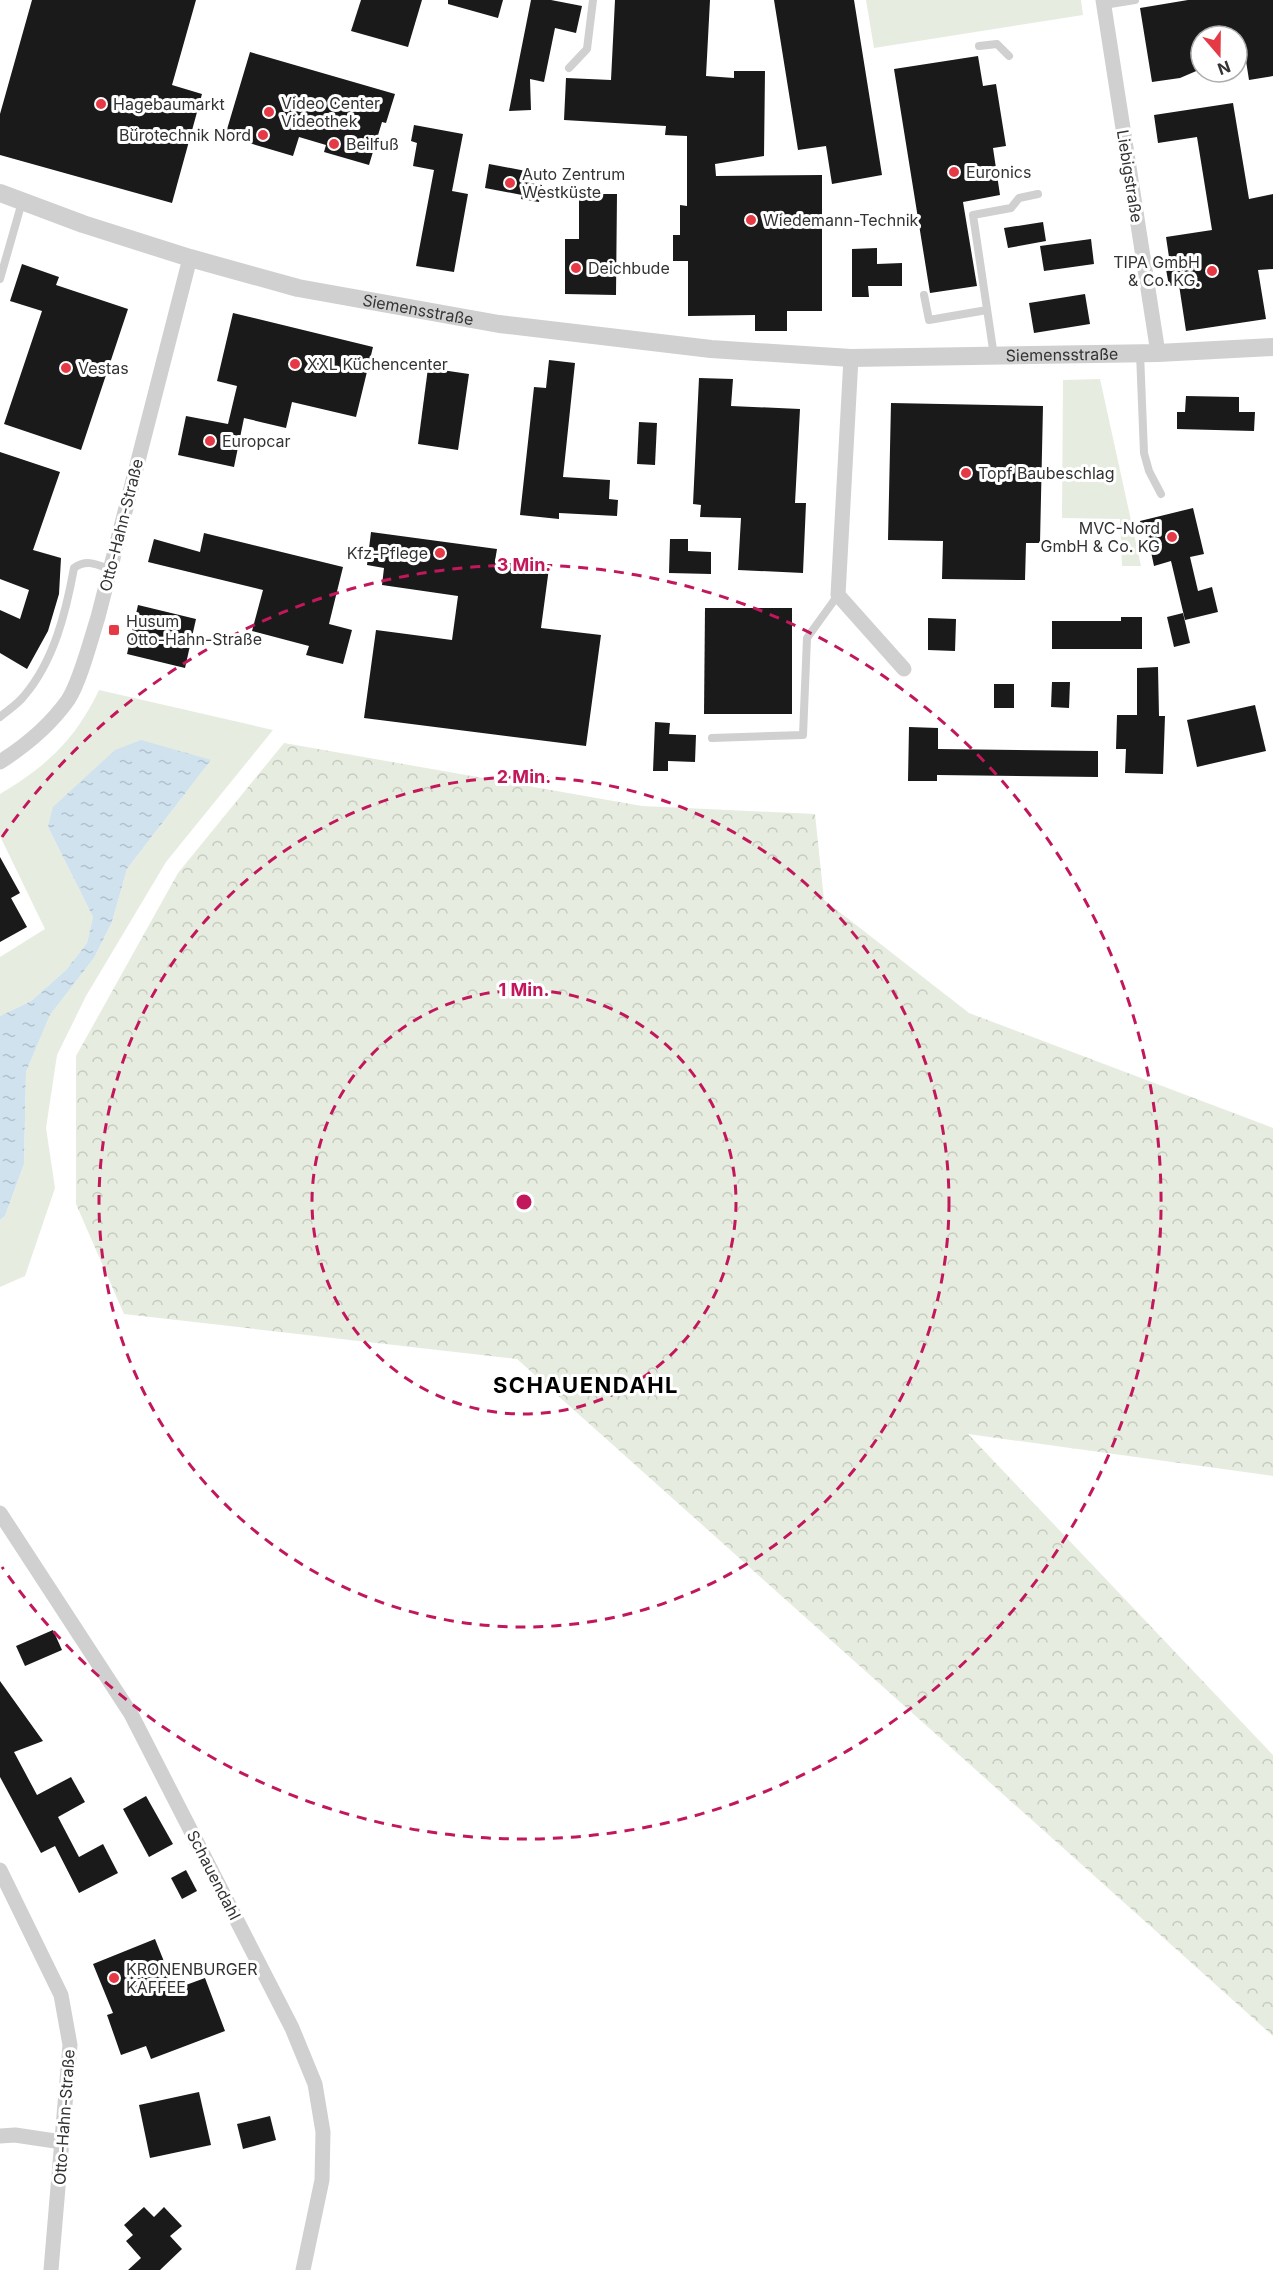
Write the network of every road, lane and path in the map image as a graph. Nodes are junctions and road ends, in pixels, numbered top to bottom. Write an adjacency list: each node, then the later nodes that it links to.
1 (593, 0): 6 (lane)
2 (1135, 0): 3 (lane)
3 (1103, 2): 15 (street, Liebigstraße)
4 (979, 46): 5 (lane)
5 (1009, 56)
6 (569, 68)
7 (0, 193): 9 (street, Siemensstraße)
8 (1038, 194): 13 (lane)
9 (22, 202): 10 (street, Siemensstraße); 11 (lane)
10 (190, 258): 17 (street, Siemensstraße); 19 (street, Otto-Hahn-Straße)
11 (0, 279)
12 (924, 295): 13 (lane)
13 (987, 310): 16 (lane)
14 (1273, 347): 15 (street, Siemensstraße)
15 (1149, 353): 16 (street, Siemensstraße); 18 (lane)
16 (994, 356): 17 (street, Siemensstraße)
17 (851, 358): 20 (street)
18 (1161, 494)
19 (109, 569): 22 (lane); 24 (street, Otto-Hahn-Straße)
20 (838, 595): 21 (street); 23 (lane)
21 (904, 669)
22 (0, 717)
23 (712, 738)
24 (0, 762)
25 (0, 1513): 30 (street, Schauendahl)
26 (0, 1870): 28 (street, Otto-Hahn-Straße)
27 (0, 2136): 28 (street)
28 (62, 2142): 29 (street, Otto-Hahn-Straße)
29 (51, 2270)
30 (303, 2270)

